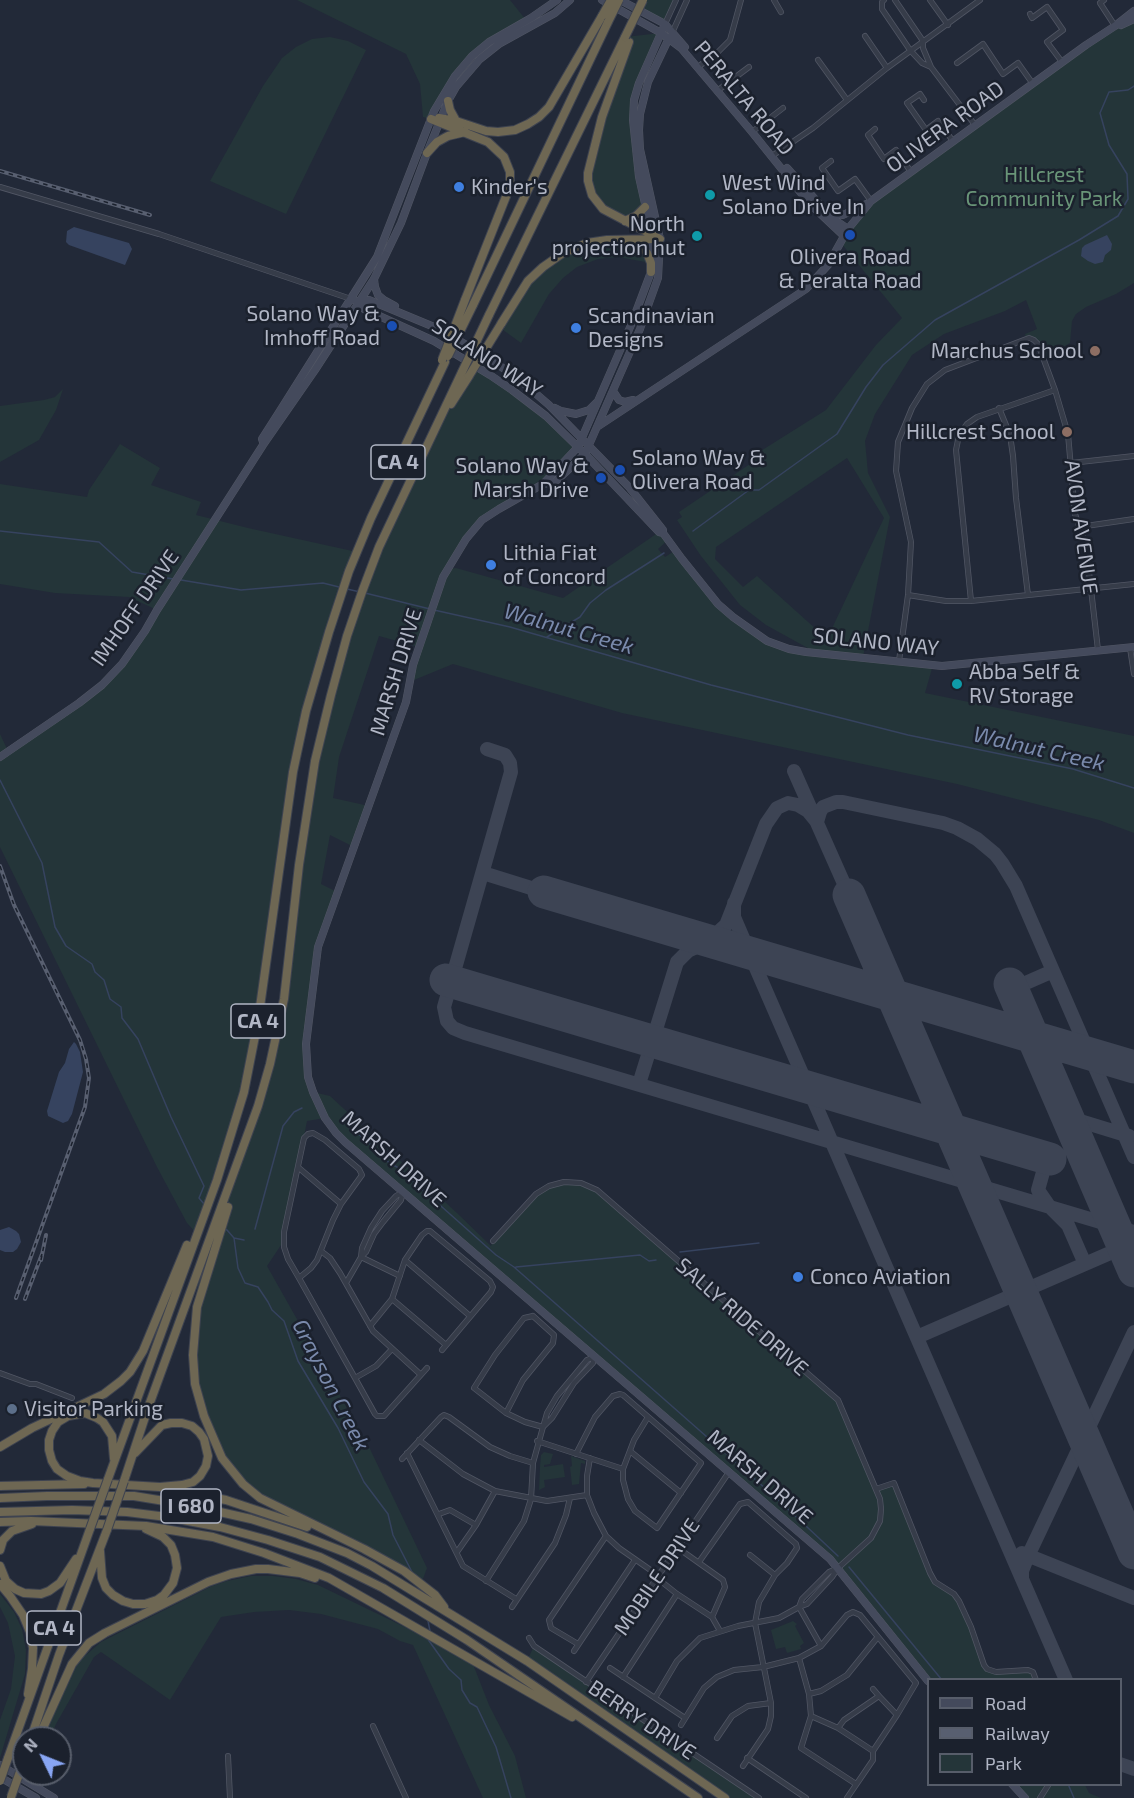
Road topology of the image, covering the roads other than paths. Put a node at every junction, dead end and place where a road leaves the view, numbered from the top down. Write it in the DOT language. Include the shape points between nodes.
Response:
graph roads {
  1 [pos="557,0"];
  2 [pos="570,0"];
  3 [pos="602,0"];
  4 [pos="612,0"];
  5 [pos="620,0"];
  6 [pos="676,0"];
  7 [pos="687,0"];
  8 [pos="741,0"];
  9 [pos="774,0"];
  10 [pos="884,0"];
  11 [pos="895,0"];
  12 [pos="930,0"];
  13 [pos="980,0"];
  14 [pos="1104,0"];
  15 [pos="642,1"];
  16 [pos="1134,11"];
  17 [pos="781,12"];
  18 [pos="1030,14"];
  19 [pos="605,19"];
  20 [pos="1134,19"];
  21 [pos="665,24"];
  22 [pos="948,25"];
  23 [pos="1115,26"];
  24 [pos="661,33"];
  25 [pos="671,35"];
  26 [pos="865,36"];
  27 [pos="627,39"];
  28 [pos="923,41"];
  29 [pos="910,50"];
  30 [pos="818,60"];
  31 [pos="1062,62"];
  32 [pos="957,63"];
  33 [pos="699,66"];
  34 [pos="749,67"];
  35 [pos="931,67"];
  36 [pos="887,68"];
  37 [pos="1033,84"];
  38 [pos="719,90"];
  39 [pos="847,100"];
  40 [pos="924,100"];
  41 [pos="448,101"];
  42 [pos="783,108"];
  43 [pos="437,120"];
  44 [pos="456,121"];
  45 [pos="975,125"];
  46 [pos="875,129"];
  47 [pos="753,130"];
  48 [pos="466,132"];
  49 [pos="952,141"];
  50 [pos="427,153"];
  51 [pos="773,155"];
  52 [pos="831,161"];
  53 [pos="911,172"];
  54 [pos="0,187"];
  55 [pos="871,201"];
  56 [pos="645,207"];
  57 [pos="826,212"];
  58 [pos="625,220"];
  59 [pos="848,229"];
  60 [pos="844,236"];
  61 [pos="655,238"];
  62 [pos="633,241"];
  63 [pos="651,272"];
  64 [pos="374,279"];
  65 [pos="351,299"];
  66 [pos="360,302"];
  67 [pos="469,303"];
  68 [pos="423,322"];
  69 [pos="466,374"];
  70 [pos="1055,390"];
  71 [pos="613,391"];
  72 [pos="599,399"];
  73 [pos="639,399"];
  74 [pos="549,405"];
  75 [pos="999,408"];
  76 [pos="597,427"];
  77 [pos="582,438"];
  78 [pos="263,445"];
  79 [pos="589,445"];
  80 [pos="578,447"];
  81 [pos="585,454"];
  82 [pos="1134,456"];
  83 [pos="1071,463"];
  84 [pos="543,484"];
  85 [pos="1134,519"];
  86 [pos="1079,527"];
  87 [pos="663,533"];
  88 [pos="1134,584"];
  89 [pos="1091,589"];
  90 [pos="908,596"];
  91 [pos="1028,596"];
  92 [pos="971,601"];
  93 [pos="1132,647"];
  94 [pos="1098,650"];
  95 [pos="898,661"];
  96 [pos="1134,674"];
  97 [pos="0,757"];
  98 [pos="299,1168"];
  99 [pos="403,1192"];
  100 [pos="341,1204"];
  101 [pos="195,1234"];
  102 [pos="493,1241"];
  103 [pos="321,1251"];
  104 [pos="208,1257"];
  105 [pos="361,1257"];
  106 [pos="405,1260"];
  107 [pos="400,1276"];
  108 [pos="299,1278"];
  109 [pos="346,1283"];
  110 [pos="392,1299"];
  111 [pos="470,1316"];
  112 [pos="370,1326"];
  113 [pos="446,1345"];
  114 [pos="392,1349"];
  115 [pos="442,1350"];
  116 [pos="594,1357"];
  117 [pos="427,1368"];
  118 [pos="0,1373"];
  119 [pos="420,1374"];
  120 [pos="355,1378"];
  121 [pos="72,1398"];
  122 [pos="506,1413"];
  123 [pos="648,1417"];
  124 [pos="543,1427"];
  125 [pos="419,1440"];
  126 [pos="537,1441"];
  127 [pos="0,1447"];
  128 [pos="630,1450"];
  129 [pos="407,1453"];
  130 [pos="576,1454"];
  131 [pos="132,1456"];
  132 [pos="590,1458"];
  133 [pos="402,1459"];
  134 [pos="114,1463"];
  135 [pos="532,1463"];
  136 [pos="623,1469"];
  137 [pos="729,1472"];
  138 [pos="93,1483"];
  139 [pos="0,1486"];
  140 [pos="160,1487"];
  141 [pos="876,1489"];
  142 [pos="495,1491"];
  143 [pos="681,1493"];
  144 [pos="587,1495"];
  145 [pos="0,1498"];
  146 [pos="570,1498"];
  147 [pos="531,1499"];
  148 [pos="0,1512"];
  149 [pos="439,1514"];
  150 [pos="0,1522"];
  151 [pos="41,1522"];
  152 [pos="476,1525"];
  153 [pos="131,1526"];
  154 [pos="606,1536"];
  155 [pos="99,1549"];
  156 [pos="364,1549"];
  157 [pos="0,1550"];
  158 [pos="82,1552"];
  159 [pos="457,1552"];
  160 [pos="685,1553"];
  161 [pos="750,1554"];
  162 [pos="634,1560"];
  163 [pos="699,1562"];
  164 [pos="0,1566"];
  165 [pos="838,1568"];
  166 [pos="775,1575"];
  167 [pos="658,1577"];
  168 [pos="486,1581"];
  169 [pos="0,1584"];
  170 [pos="355,1593"];
  171 [pos="676,1594"];
  172 [pos="516,1599"];
  173 [pos="512,1607"];
  174 [pos="799,1608"];
  175 [pos="448,1612"];
  176 [pos="712,1617"];
  177 [pos="755,1623"];
  178 [pos="720,1631"];
  179 [pos="529,1638"];
  180 [pos="877,1638"];
  181 [pos="578,1644"];
  182 [pos="820,1646"];
  183 [pos="574,1651"];
  184 [pos="799,1658"];
  185 [pos="763,1667"];
  186 [pos="610,1668"];
  187 [pos="624,1677"];
  188 [pos="1035,1678"];
  189 [pos="927,1680"];
  190 [pos="586,1682"];
  191 [pos="873,1689"];
  192 [pos="809,1694"];
  193 [pos="879,1696"];
  194 [pos="655,1698"];
  195 [pos="771,1703"];
  196 [pos="27,1705"];
  197 [pos="897,1715"];
  198 [pos="811,1716"];
  199 [pos="685,1718"];
  200 [pos="681,1725"];
  201 [pos="38,1726"];
  202 [pos="43,1726"];
  203 [pos="373,1726"];
  204 [pos="838,1728"];
  205 [pos="605,1735"];
  206 [pos="717,1738"];
  207 [pos="873,1751"];
  208 [pos="228,1756"];
  209 [pos="747,1758"];
  210 [pos="0,1765"];
  211 [pos="743,1766"];
  212 [pos="0,1779"];
  213 [pos="856,1784"];
  214 [pos="1018,1795"];
  215 [pos="36,1798"];
  216 [pos="54,1798"];
  217 [pos="230,1798"];
  218 [pos="406,1798"];
  219 [pos="698,1798"];
  220 [pos="725,1798"];
  221 [pos="759,1798"];
  222 [pos="806,1798"];
  223 [pos="847,1798"];
  224 [pos="1025,1798"];
  1 -- 43 [label="street" via="472,56 440,99"];
  2 -- 41 [label="street" via="480,59"];
  3 -- 24 [label="street, PERALTA ROAD"];
  4 -- 19 [label="highway, bridge"];
  5 -- 19 [label="highway, CA 4, bridge"];
  5 -- 21 [label="street, PERALTA ROAD"];
  6 -- 21 [label="street"];
  7 -- 25 [label="street"];
  8 -- 33 [label="street" via="730,40"];
  9 -- 17 [label="street"];
  10 -- 29 [label="street" via="882,9"];
  11 -- 28 [label="street"];
  12 -- 22 [label="street"];
  13 -- 22 [label="street"];
  14 -- 23 [label="street" via="1100,3"];
  15 -- 27 [label="highway, bridge"];
  16 -- 23 [label="street, OLIVERA ROAD"];
  18 -- 31 [label="street" via="1032,18 1047,7 1063,30 1047,42"];
  19 -- 44 [label="highway" via="549,107 534,121 498,132"];
  19 -- 67 [label="highway, CA 4"];
  20 -- 23 [label="street, OLIVERA ROAD"];
  21 -- 24 [label="street"];
  21 -- 25 [label="street, PERALTA ROAD"];
  22 -- 28 [label="street"];
  23 -- 31 [label="street, OLIVERA ROAD"];
  24 -- 25 [label="street, PERALTA ROAD"];
  24 -- 56 [label="street" via="634,100 634,141"];
  25 -- 33 [label="street, PERALTA ROAD"];
  25 -- 61 [label="street" via="648,82 640,114 640,149"];
  26 -- 36 [label="street"];
  27 -- 58 [label="highway" via="588,173 597,203"];
  27 -- 69 [label="highway, bridge" via="489,315"];
  28 -- 29 [label="street"];
  28 -- 35 [label="street"];
  29 -- 35 [label="street"];
  29 -- 36 [label="street"];
  30 -- 39 [label="street"];
  31 -- 37 [label="street, OLIVERA ROAD"];
  32 -- 37 [label="street" via="983,44 1003,74 1018,63"];
  33 -- 38 [label="street, PERALTA ROAD"];
  34 -- 38 [label="street"];
  35 -- 45 [label="street"];
  36 -- 39 [label="street"];
  37 -- 45 [label="street, OLIVERA ROAD"];
  38 -- 47 [label="street, PERALTA ROAD"];
  39 -- 51 [label="street"];
  40 -- 49 [label="street" via="920,94 907,103 926,130 938,122"];
  41 -- 43 [label="street"];
  41 -- 44 [label="highway"];
  42 -- 47 [label="street"];
  43 -- 44 [label="highway"];
  43 -- 48 [label="highway"];
  43 -- 50 [label="street, IMHOFF DRIVE"];
  43 -- 65 [label="street, IMHOFF DRIVE" via="377,257"];
  45 -- 49 [label="street, OLIVERA ROAD"];
  46 -- 53 [label="street" via="868,135 884,159 896,150"];
  47 -- 51 [label="street, PERALTA ROAD"];
  48 -- 50 [label="highway" via="448,136"];
  48 -- 67 [label="highway" via="498,150 510,172 510,183"];
  49 -- 53 [label="street, OLIVERA ROAD"];
  50 -- 64 [label="street, IMHOFF DRIVE" via="401,223"];
  51 -- 57 [label="street, PERALTA ROAD"];
  51 -- 60 [label="street, PERALTA ROAD" via="809,203"];
  52 -- 55 [label="street" via="822,168 838,191 855,179"];
  53 -- 55 [label="street, OLIVERA ROAD"];
  54 -- 65 [label="street, SOLANO WAY" via="159,234"];
  55 -- 57 [label="street" via="843,215"];
  55 -- 59 [label="street, OLIVERA ROAD"];
  56 -- 58 [label="highway"];
  56 -- 61 [label="street"];
  57 -- 59 [label="street, PERALTA ROAD"];
  58 -- 61 [label="highway"];
  59 -- 60 [label="street, OLIVERA ROAD"];
  60 -- 73 [label="street, OLIVERA ROAD" via="828,265 806,289"];
  61 -- 62 [label="highway"];
  61 -- 63 [label="street, MARSH DRIVE"];
  61 -- 71 [label="street" via="658,278"];
  62 -- 63 [label="highway" via="647,253"];
  62 -- 69 [label="highway, bridge" via="586,243 552,260 528,281"];
  63 -- 72 [label="street, MARSH DRIVE"];
  64 -- 66 [label="street, IMHOFF DRIVE"];
  64 -- 68 [label="street" via="378,295 419,316"];
  65 -- 66 [label="street, SOLANO WAY"];
  65 -- 78 [label="street, IMHOFF DRIVE" via="262,440"];
  66 -- 68 [label="street, SOLANO WAY" via="369,300"];
  66 -- 78 [label="street, IMHOFF DRIVE"];
  66 -- 80 [label="street, SOLANO WAY" via="364,309 426,336 490,375 546,416"];
  67 -- 101 [label="highway, CA 4, bridge" via="361,542 329,632 293,772 258,1022 244,1092 217,1180"];
  68 -- 74 [label="street, SOLANO WAY" via="488,357"];
  69 -- 104 [label="highway, CA 4" via="460,391 441,416 379,547 347,636 310,790 279,1029 253,1120 253,1136"];
  70 -- 75 [label="street"];
  70 -- 83 [label="street, AVON AVENUE" via="1068,434"];
  70 -- 90 [label="street, AVON AVENUE" via="1038,344 1032,338 945,370 927,384 898,442 896,471 911,542"];
  71 -- 73 [label="street" via="622,402"];
  71 -- 76 [label="street"];
  72 -- 74 [label="street" via="589,410 576,414"];
  72 -- 77 [label="street, MARSH DRIVE"];
  73 -- 76 [label="street, OLIVERA ROAD"];
  74 -- 77 [label="street, SOLANO WAY"];
  75 -- 91 [label="street" via="1010,435"];
  75 -- 92 [label="street" via="967,423 956,450"];
  76 -- 79 [label="street"];
  77 -- 79 [label="street, SOLANO WAY"];
  77 -- 80 [label="street, MARSH DRIVE"];
  78 -- 97 [label="street, IMHOFF DRIVE" via="122,664 80,704"];
  79 -- 81 [label="street"];
  79 -- 87 [label="street, SOLANO WAY" via="644,505"];
  80 -- 81 [label="street, SOLANO WAY"];
  80 -- 84 [label="street, MARSH DRIVE"];
  81 -- 84 [label="street, MARSH DRIVE" via="555,482"];
  81 -- 87 [label="street, SOLANO WAY"];
  82 -- 83 [label="street"];
  83 -- 86 [label="street, AVON AVENUE"];
  84 -- 99 [label="street, MARSH DRIVE" via="482,520 443,577 413,665 398,727 318,947 306,1044 313,1092 336,1133"];
  85 -- 86 [label="street"];
  86 -- 89 [label="street, AVON AVENUE" via="1086,546"];
  87 -- 95 [label="street, SOLANO WAY" via="718,604 767,641 798,651"];
  88 -- 89 [label="street"];
  89 -- 91 [label="street"];
  89 -- 94 [label="street, AVON AVENUE"];
  90 -- 92 [label="street"];
  90 -- 95 [label="street"];
  91 -- 92 [label="street"];
  93 -- 94 [label="street, SOLANO WAY"];
  93 -- 96 [label="street"];
  94 -- 95 [label="street, SOLANO WAY" via="942,666"];
  98 -- 100 [label="street"];
  98 -- 100 [label="street" via="304,1138 314,1133 362,1172"];
  98 -- 108 [label="street" via="283,1238 285,1253"];
  99 -- 105 [label="street" via="371,1228"];
  99 -- 116 [label="street, MARSH DRIVE"];
  100 -- 103 [label="street"];
  101 -- 127 [label="highway" via="130,1372 104,1394"];
  101 -- 134 [label="highway, CA 4"];
  102 -- 141 [label="street, SALLY RIDE DRIVE" via="536,1194 549,1186 581,1183 597,1190 838,1400"];
  103 -- 108 [label="street"];
  103 -- 109 [label="street"];
  104 -- 131 [label="highway, CA 4"];
  104 -- 156 [label="highway" via="197,1307 195,1384 222,1458 260,1498"];
  105 -- 107 [label="street"];
  105 -- 109 [label="street"];
  106 -- 107 [label="street"];
  106 -- 111 [label="street"];
  106 -- 111 [label="street" via="427,1231 490,1281 493,1290"];
  107 -- 110 [label="street"];
  108 -- 120 [label="street"];
  109 -- 112 [label="street"];
  110 -- 112 [label="street"];
  110 -- 113 [label="street"];
  111 -- 113 [label="street"];
  112 -- 114 [label="street"];
  113 -- 115 [label="street"];
  114 -- 119 [label="street"];
  114 -- 120 [label="street" via="376,1366"];
  116 -- 124 [label="street" via="587,1359 557,1396 546,1413"];
  116 -- 137 [label="street, MARSH DRIVE"];
  117 -- 119 [label="street"];
  118 -- 121 [label="street"];
  119 -- 120 [label="street" via="379,1417"];
  122 -- 122 [label="street" via="474,1388 524,1317 533,1316 554,1335 553,1343 523,1380"];
  122 -- 124 [label="street"];
  123 -- 128 [label="street"];
  123 -- 130 [label="street" via="617,1394 590,1424"];
  123 -- 143 [label="street" via="700,1463"];
  124 -- 126 [label="street"];
  125 -- 129 [label="street"];
  125 -- 135 [label="street" via="441,1417 447,1416 490,1447"];
  125 -- 142 [label="street" via="463,1474"];
  126 -- 130 [label="street"];
  126 -- 135 [label="street"];
  128 -- 136 [label="street"];
  128 -- 143 [label="street"];
  129 -- 133 [label="street"];
  129 -- 149 [label="street"];
  130 -- 132 [label="street"];
  131 -- 140 [label="highway" via="162,1425 182,1423 199,1432 208,1456 200,1476 193,1482"];
  131 -- 155 [label="highway, CA 4, bridge"];
  132 -- 136 [label="street"];
  132 -- 144 [label="street"];
  134 -- 138 [label="highway" via="112,1436 104,1422 85,1413 58,1422 49,1440 52,1461 67,1476"];
  134 -- 158 [label="highway, CA 4, bridge"];
  135 -- 147 [label="street"];
  136 -- 143 [label="street" via="624,1489 635,1510 657,1528"];
  137 -- 165 [label="street, MARSH DRIVE"];
  137 -- 167 [label="street, MOBILE DRIVE"];
  138 -- 139 [label="highway"];
  138 -- 140 [label="highway"];
  140 -- 156 [label="highway" via="226,1500"];
  141 -- 165 [label="street, SALLY RIDE DRIVE" via="881,1509 876,1532"];
  141 -- 188 [label="street" via="894,1483 930,1573 939,1586 954,1593 959,1601 987,1669 1028,1670"];
  142 -- 147 [label="street"];
  142 -- 152 [label="street"];
  144 -- 146 [label="street"];
  144 -- 154 [label="street"];
  145 -- 175 [label="highway, I 680" via="134,1497 251,1520 347,1553"];
  146 -- 147 [label="street"];
  146 -- 172 [label="street" via="555,1544"];
  147 -- 168 [label="street" via="524,1521"];
  148 -- 205 [label="highway, I 680" via="83,1510 167,1516 220,1527 320,1557 383,1588 467,1640"];
  149 -- 152 [label="street" via="450,1509"];
  149 -- 159 [label="street"];
  150 -- 151 [label="highway"];
  151 -- 153 [label="highway"];
  151 -- 157 [label="highway" via="12,1531"];
  152 -- 159 [label="street"];
  153 -- 155 [label="highway" via="156,1533 171,1545 177,1568 164,1595 145,1604 123,1601 113,1595 102,1578"];
  153 -- 170 [label="highway" via="213,1537 293,1563"];
  154 -- 162 [label="street"];
  154 -- 181 [label="street" via="549,1620 551,1628"];
  155 -- 201 [label="highway, CA 4"];
  156 -- 175 [label="highway" via="422,1584"];
  158 -- 164 [label="highway" via="60,1583 41,1594 15,1589 6,1581"];
  158 -- 196 [label="highway, CA 4"];
  159 -- 168 [label="street" via="463,1566"];
  160 -- 163 [label="street"];
  161 -- 166 [label="street"];
  162 -- 167 [label="street"];
  162 -- 181 [label="street"];
  163 -- 166 [label="street" via="740,1504 748,1502 796,1544 787,1563"];
  163 -- 176 [label="street" via="723,1580 725,1587"];
  165 -- 174 [label="street, SALLY RIDE DRIVE" via="802,1599"];
  165 -- 189 [label="street, MARSH DRIVE"];
  166 -- 177 [label="street" via="759,1602"];
  167 -- 171 [label="street"];
  167 -- 190 [label="street, MOBILE DRIVE"];
  168 -- 172 [label="street"];
  169 -- 196 [label="highway" via="23,1615 30,1632 33,1648"];
  170 -- 202 [label="highway" via="283,1570 256,1569 219,1577 89,1643 72,1664"];
  170 -- 205 [label="highway"];
  171 -- 176 [label="street"];
  171 -- 187 [label="street"];
  172 -- 173 [label="street"];
  174 -- 177 [label="street" via="779,1618"];
  174 -- 182 [label="street"];
  175 -- 220 [label="highway, I 680" via="527,1661"];
  176 -- 178 [label="street"];
  177 -- 178 [label="street"];
  177 -- 185 [label="street"];
  178 -- 194 [label="street" via="700,1638 677,1661"];
  179 -- 190 [label="street, BERRY DRIVE" via="534,1646"];
  180 -- 182 [label="street" via="860,1615 853,1612"];
  180 -- 192 [label="street" via="846,1674 821,1691"];
  180 -- 197 [label="street" via="916,1683"];
  181 -- 183 [label="street"];
  182 -- 184 [label="street"];
  184 -- 185 [label="street"];
  184 -- 192 [label="street"];
  185 -- 195 [label="street"];
  185 -- 199 [label="street" via="734,1670 717,1677 704,1688"];
  186 -- 187 [label="street"];
  187 -- 194 [label="street"];
  190 -- 221 [label="street, BERRY DRIVE"];
  191 -- 193 [label="street"];
  192 -- 198 [label="street"];
  193 -- 197 [label="street"];
  193 -- 204 [label="street"];
  194 -- 199 [label="street"];
  195 -- 206 [label="street" via="748,1706 732,1716"];
  195 -- 209 [label="street" via="768,1729"];
  196 -- 212 [label="highway, CA 4, bridge"];
  197 -- 207 [label="street"];
  198 -- 204 [label="street"];
  198 -- 213 [label="street" via="801,1748"];
  199 -- 200 [label="street"];
  203 -- 218 [label="street"];
  204 -- 207 [label="street"];
  205 -- 219 [label="highway, I 680"];
  207 -- 213 [label="street" via="873,1760"];
  208 -- 217 [label="street"];
  209 -- 211 [label="street"];
  209 -- 222 [label="street"];
  210 -- 216 [label="street"];
  212 -- 215 [label="street"];
  213 -- 223 [label="street"];
  214 -- 224 [label="street"];
}
